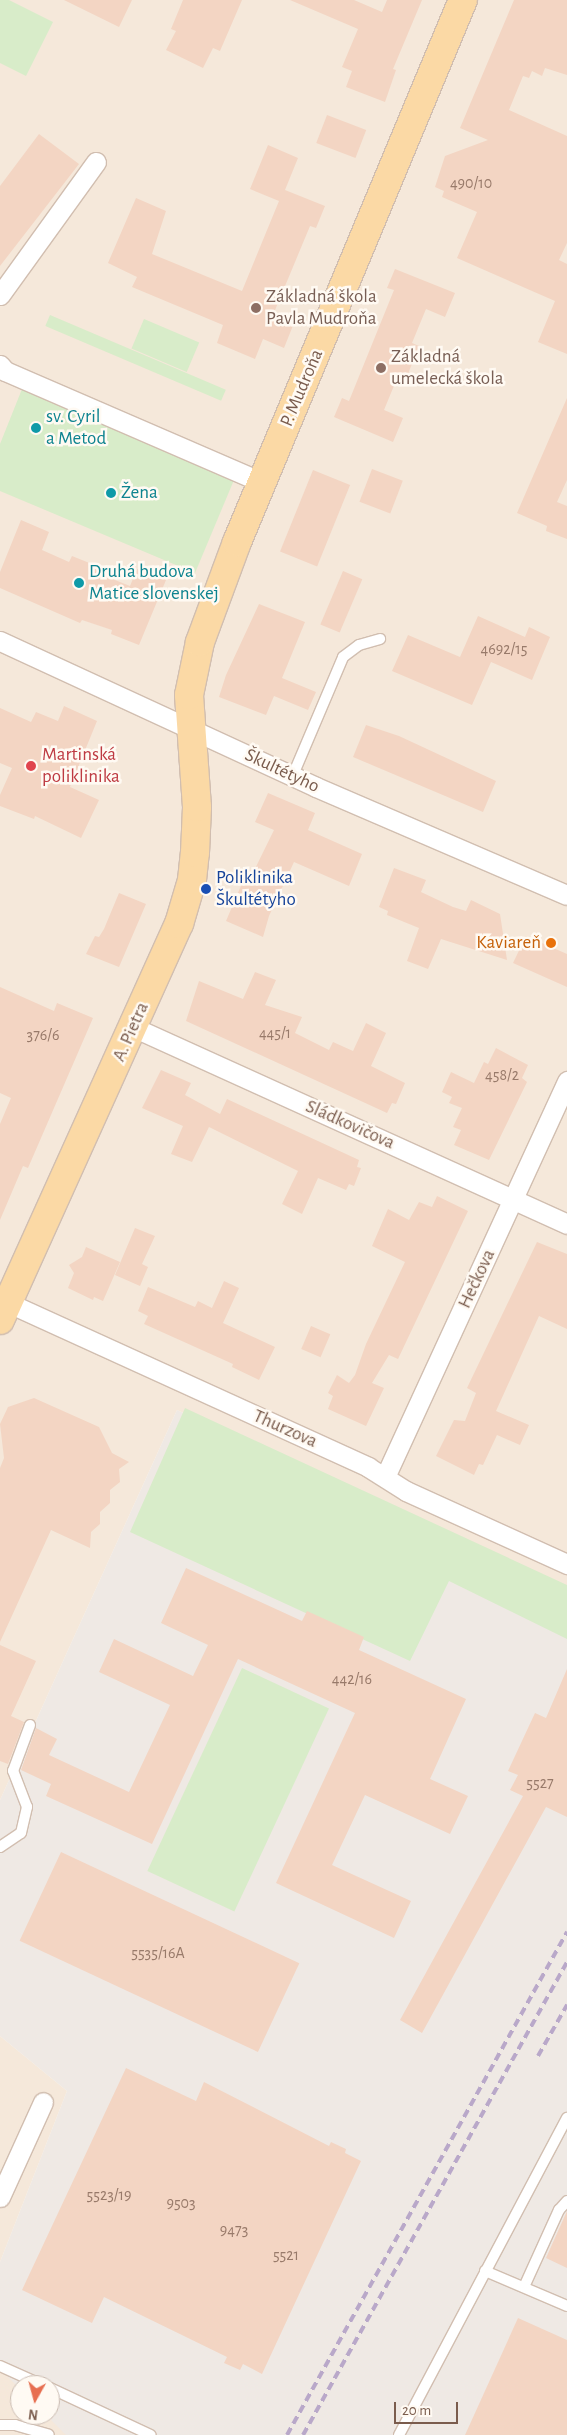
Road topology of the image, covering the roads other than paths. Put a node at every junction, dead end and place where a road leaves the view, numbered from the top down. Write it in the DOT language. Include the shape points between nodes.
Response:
graph roads {
  1 [pos="463,0"];
  2 [pos="96,162"];
  3 [pos="0,295"];
  4 [pos="0,365"];
  5 [pos="262,482"];
  6 [pos="380,639"];
  7 [pos="0,641"];
  8 [pos="190,728"];
  9 [pos="293,775"];
  10 [pos="567,895"];
  11 [pos="133,1028"];
  12 [pos="567,1081"];
  13 [pos="514,1200"];
  14 [pos="567,1224"];
  15 [pos="3,1307"];
  16 [pos="385,1477"];
  17 [pos="567,1564"];
  18 [pos="30,1725"];
  19 [pos="0,1847"];
  20 [pos="43,2102"];
  21 [pos="567,2118"];
  22 [pos="0,2197"];
  23 [pos="567,2201"];
  24 [pos="485,2270"];
  25 [pos="524,2287"];
  26 [pos="567,2306"];
  27 [pos="0,2366"];
  28 [pos="20,2375"];
  29 [pos="60,2393"];
  30 [pos="0,2425"];
  31 [pos="49,2435"];
  32 [pos="151,2435"];
  33 [pos="398,2435"];
  1 -- 5 [label="main road, P. Mudroňa"];
  2 -- 3 [label="street"];
  4 -- 5 [label="street" via="4,371"];
  5 -- 8 [label="main road, P. Mudroňa" via="200,642 189,695"];
  6 -- 9 [label="lane" via="359,645 343,657"];
  7 -- 8 [label="street, Škultétyho"];
  8 -- 9 [label="street, Škultétyho"];
  8 -- 11 [label="main road, A. Pietra" via="197,807 192,880 179,924"];
  9 -- 10 [label="street, Škultétyho"];
  11 -- 13 [label="street, Sládkovičova"];
  11 -- 15 [label="main road, A. Pietra"];
  12 -- 13 [label="street, Hečkova"];
  13 -- 14 [label="street, Sládkovičova"];
  13 -- 16 [label="street, Hečkova"];
  15 -- 16 [label="street, Thurzova"];
  16 -- 17 [label="street, Thurzova" via="406,1491"];
  18 -- 19 [label="lane" via="13,1771 27,1807 21,1833"];
  20 -- 22 [label="street"];
  21 -- 24 [label="lane"];
  23 -- 25 [label="lane" via="559,2210"];
  24 -- 25 [label="lane"];
  24 -- 33 [label="lane"];
  25 -- 26 [label="lane"];
  27 -- 28 [label="lane"];
  29 -- 32 [label="lane"];
  30 -- 31 [label="lane" via="15,2425"];
}
